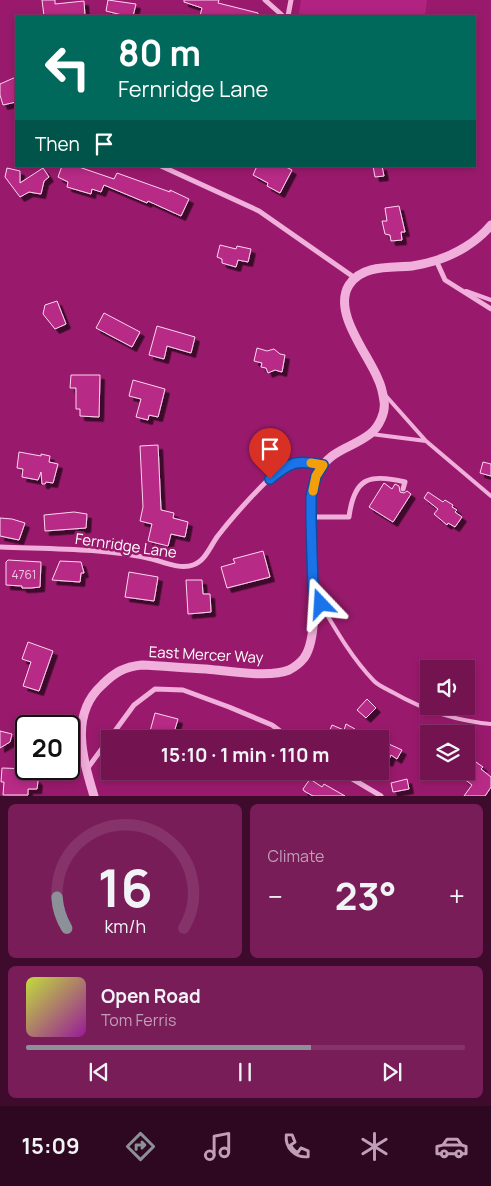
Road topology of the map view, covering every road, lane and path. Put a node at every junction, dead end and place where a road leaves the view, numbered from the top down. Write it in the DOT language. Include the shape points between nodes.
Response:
graph roads {
  1 [pos="264,0"];
  2 [pos="291,0"];
  3 [pos="282,15"];
  4 [pos="288,15"];
  5 [pos="163,167"];
  6 [pos="491,225"];
  7 [pos="436,260"];
  8 [pos="355,278"];
  9 [pos="464,291"];
  10 [pos="491,300"];
  11 [pos="491,309"];
  12 [pos="381,390"];
  13 [pos="370,434"];
  14 [pos="426,441"];
  15 [pos="323,465"];
  16 [pos="403,489"];
  17 [pos="491,496"];
  18 [pos="311,517"];
  19 [pos="0,547"];
  20 [pos="313,590"];
  21 [pos="491,724"];
  22 [pos="116,730"];
  23 [pos="279,730"];
  24 [pos="101,750"];
  25 [pos="87,769"];
  26 [pos="352,780"];
  27 [pos="94,796"];
  28 [pos="381,796"];
  1 -- 3 [label="street"];
  2 -- 4 [label="street"];
  5 -- 8 [label="street" via="259,211"];
  6 -- 7 [label="street" via="476,240"];
  7 -- 8 [label="street" via="412,266 376,268"];
  7 -- 9 [label="street" via="445,280"];
  8 -- 12 [label="street, East Mercer Way" via="345,297 347,318"];
  9 -- 10 [label="lane"];
  9 -- 11 [label="street"];
  12 -- 13 [label="street, East Mercer Way" via="384,402 382,419"];
  12 -- 14 [label="lane"];
  13 -- 14 [label="lane"];
  13 -- 15 [label="street, East Mercer Way" via="333,455"];
  14 -- 17 [label="lane"];
  15 -- 18 [label="street, East Mercer Way" via="316,476 311,497"];
  15 -- 19 [label="street, Fernridge Lane" via="300,462 282,468 258,490 208,553 193,565 114,554"];
  16 -- 18 [label="street" via="406,482 390,478 372,479 363,482 356,491 349,517"];
  18 -- 20 [label="street, East Mercer Way"];
  20 -- 21 [label="lane" via="356,659 376,682 436,713"];
  20 -- 25 [label="street, East Mercer Way" via="309,646 304,657 288,670 248,673 142,665 127,667 112,675 86,705 81,722 82,752"];
  22 -- 23 [label="street" via="134,706 155,689 182,690"];
  24 -- 25 [label="street"];
  25 -- 27 [label="street, East Mercer Way"];
  26 -- 28 [label="street"];
}
